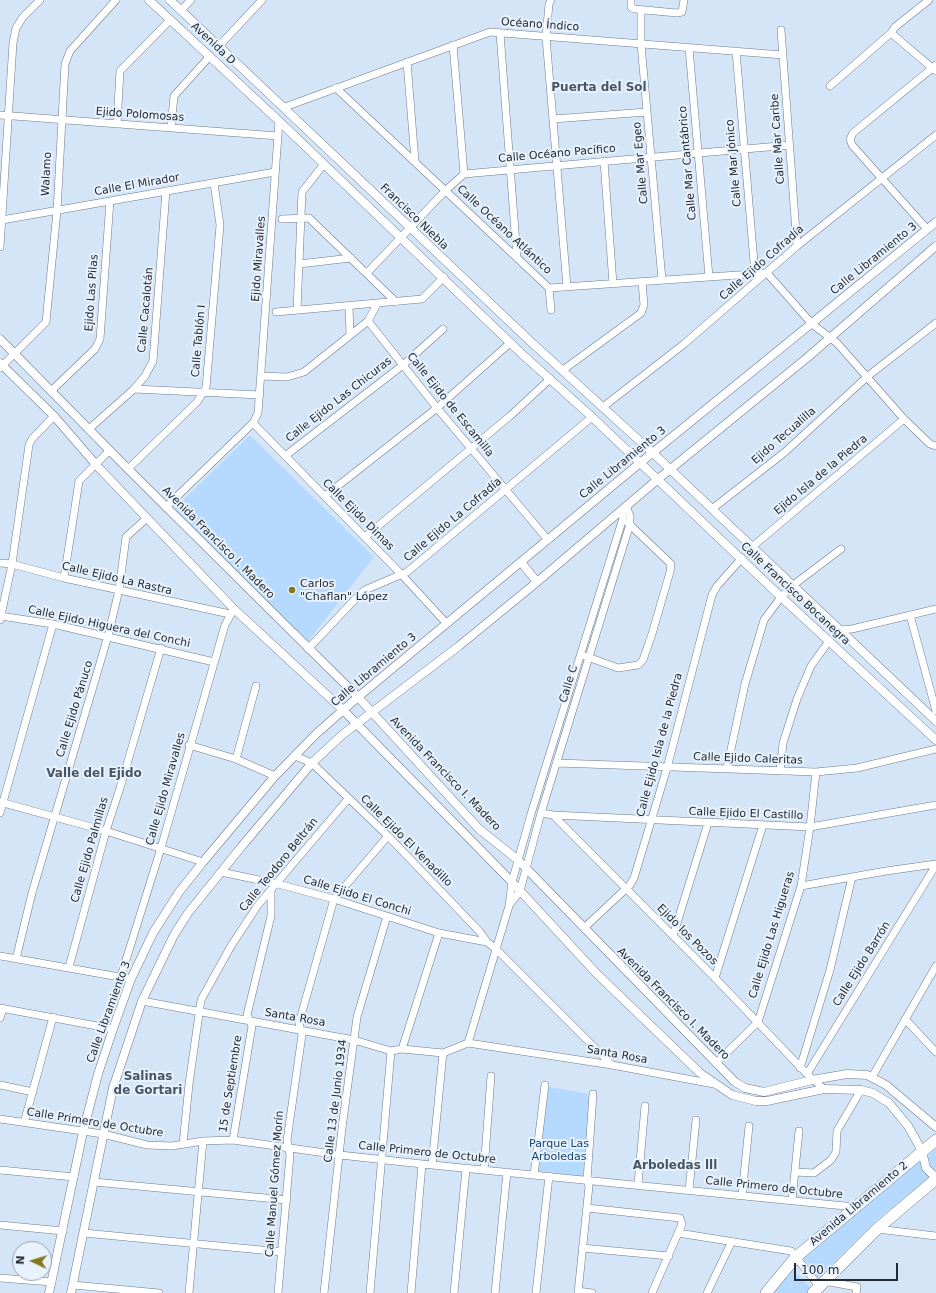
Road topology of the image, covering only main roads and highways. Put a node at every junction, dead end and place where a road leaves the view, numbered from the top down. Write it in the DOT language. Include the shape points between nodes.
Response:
graph roads {
  1 [pos="936,1140"];
  2 [pos="936,1179"];
  3 [pos="818,1287"];
  4 [pos="766,1293"];
  1 -- 4 [label="main road, Avenida Libramiento 2" via="796,1257"];
  2 -- 3 [label="main road, Avenida Libramiento 2" via="877,1229"];
}
